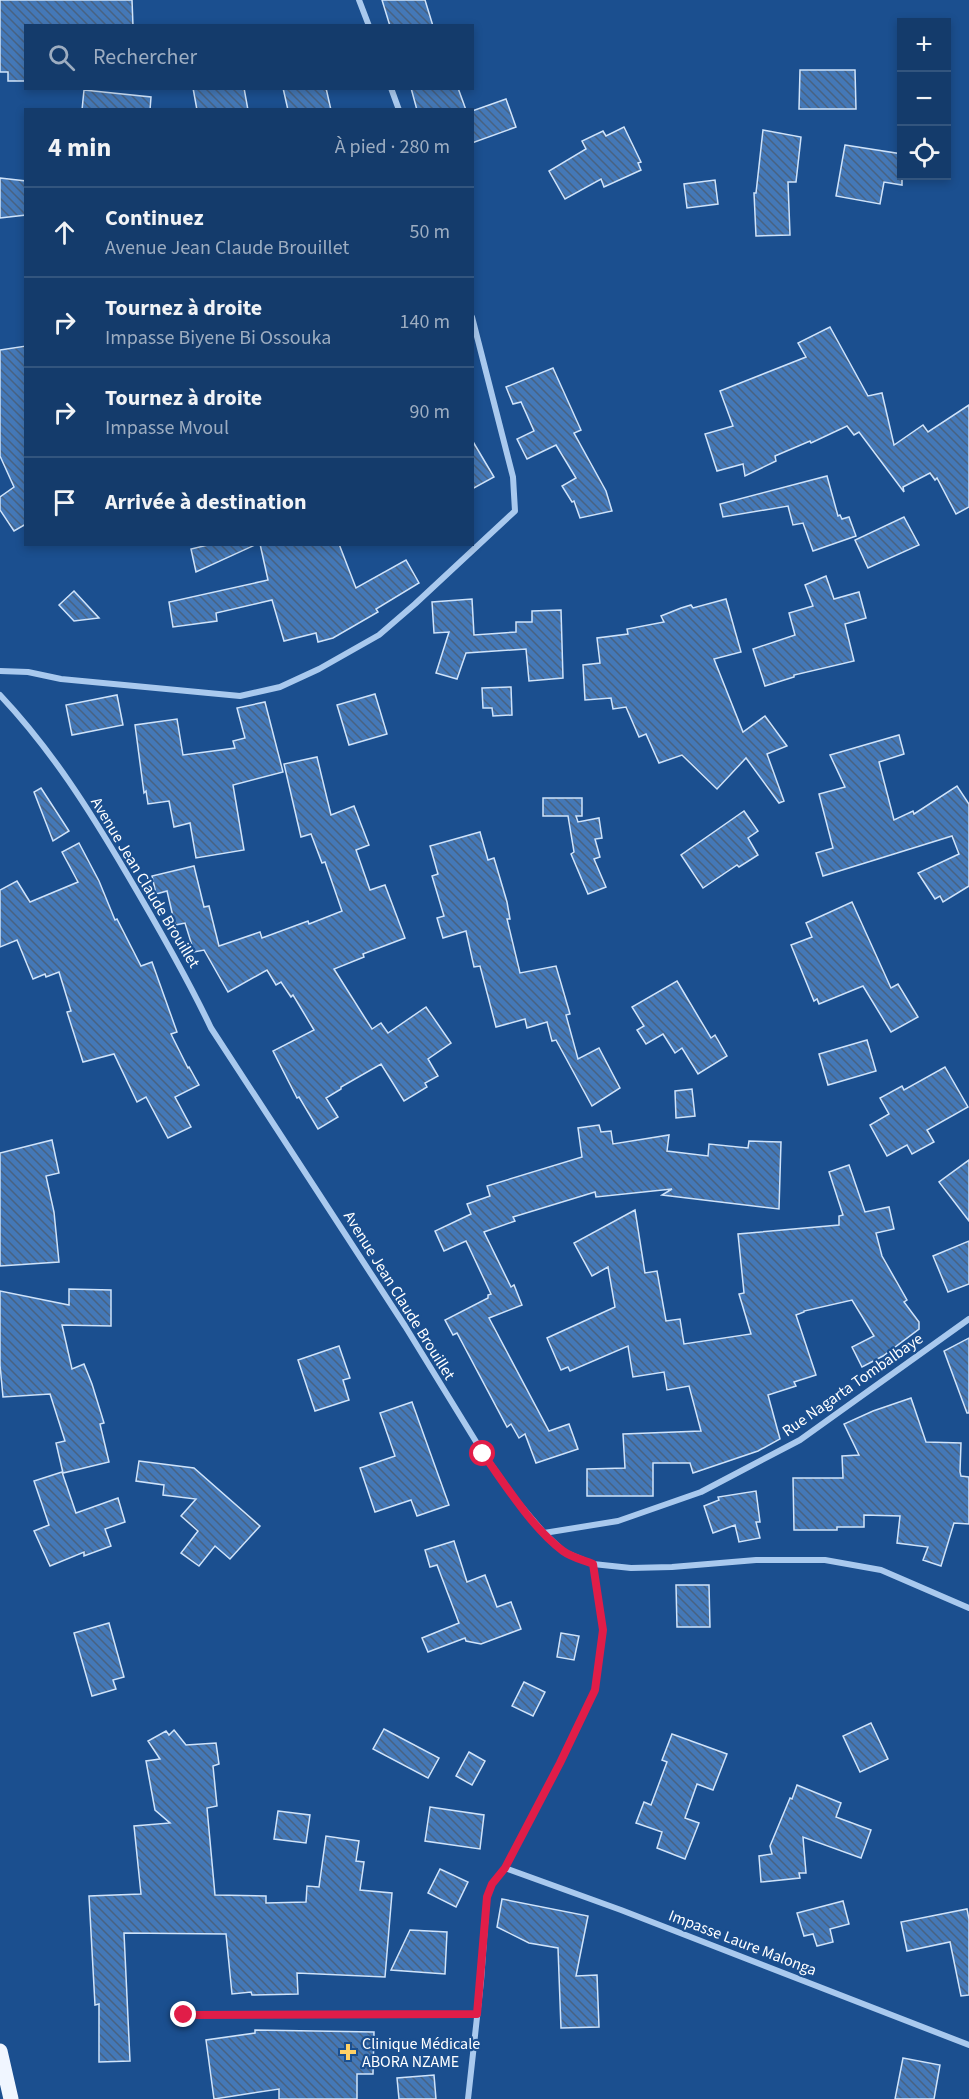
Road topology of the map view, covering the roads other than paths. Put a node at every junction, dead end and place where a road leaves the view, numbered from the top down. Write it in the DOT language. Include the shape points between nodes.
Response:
graph roads {
  1 [pos="359,0"];
  2 [pos="368,24"];
  3 [pos="392,90"];
  4 [pos="398,108"];
  5 [pos="474,325"];
  6 [pos="0,671"];
  7 [pos="0,695"];
  8 [pos="969,1319"];
  9 [pos="544,1533"];
  10 [pos="593,1564"];
  11 [pos="969,1608"];
  12 [pos="505,1868"];
  13 [pos="477,2014"];
  14 [pos="184,2015"];
  15 [pos="969,2045"];
  16 [pos="0,2051"];
  17 [pos="11,2099"];
  18 [pos="468,2099"];
  1 -- 2 [label="street"];
  3 -- 4 [label="street"];
  5 -- 6 [label="street" via="513,477 515,511 379,635 280,687 240,696"];
  7 -- 9 [label="street, Avenue Jean Claude Brouillet" via="27,723 86,806 188,980 211,1028 405,1326 483,1454"];
  8 -- 9 [label="street, Rue Nagarta Tombalbaye" via="800,1440 701,1492 618,1521"];
  9 -- 10 [label="street, Avenue Jean Claude Brouillet" via="564,1552"];
  10 -- 11 [label="street, Avenue Jean Claude Brouillet" via="631,1568 825,1560 881,1570"];
  10 -- 12 [label="street" via="603,1630 595,1690"];
  12 -- 13 [label="street" via="487,1897"];
  12 -- 15 [label="street, Impasse Laure Malonga"];
  13 -- 14 [label="street"];
  13 -- 18 [label="street"];
  16 -- 17 [label="main road"];
}
